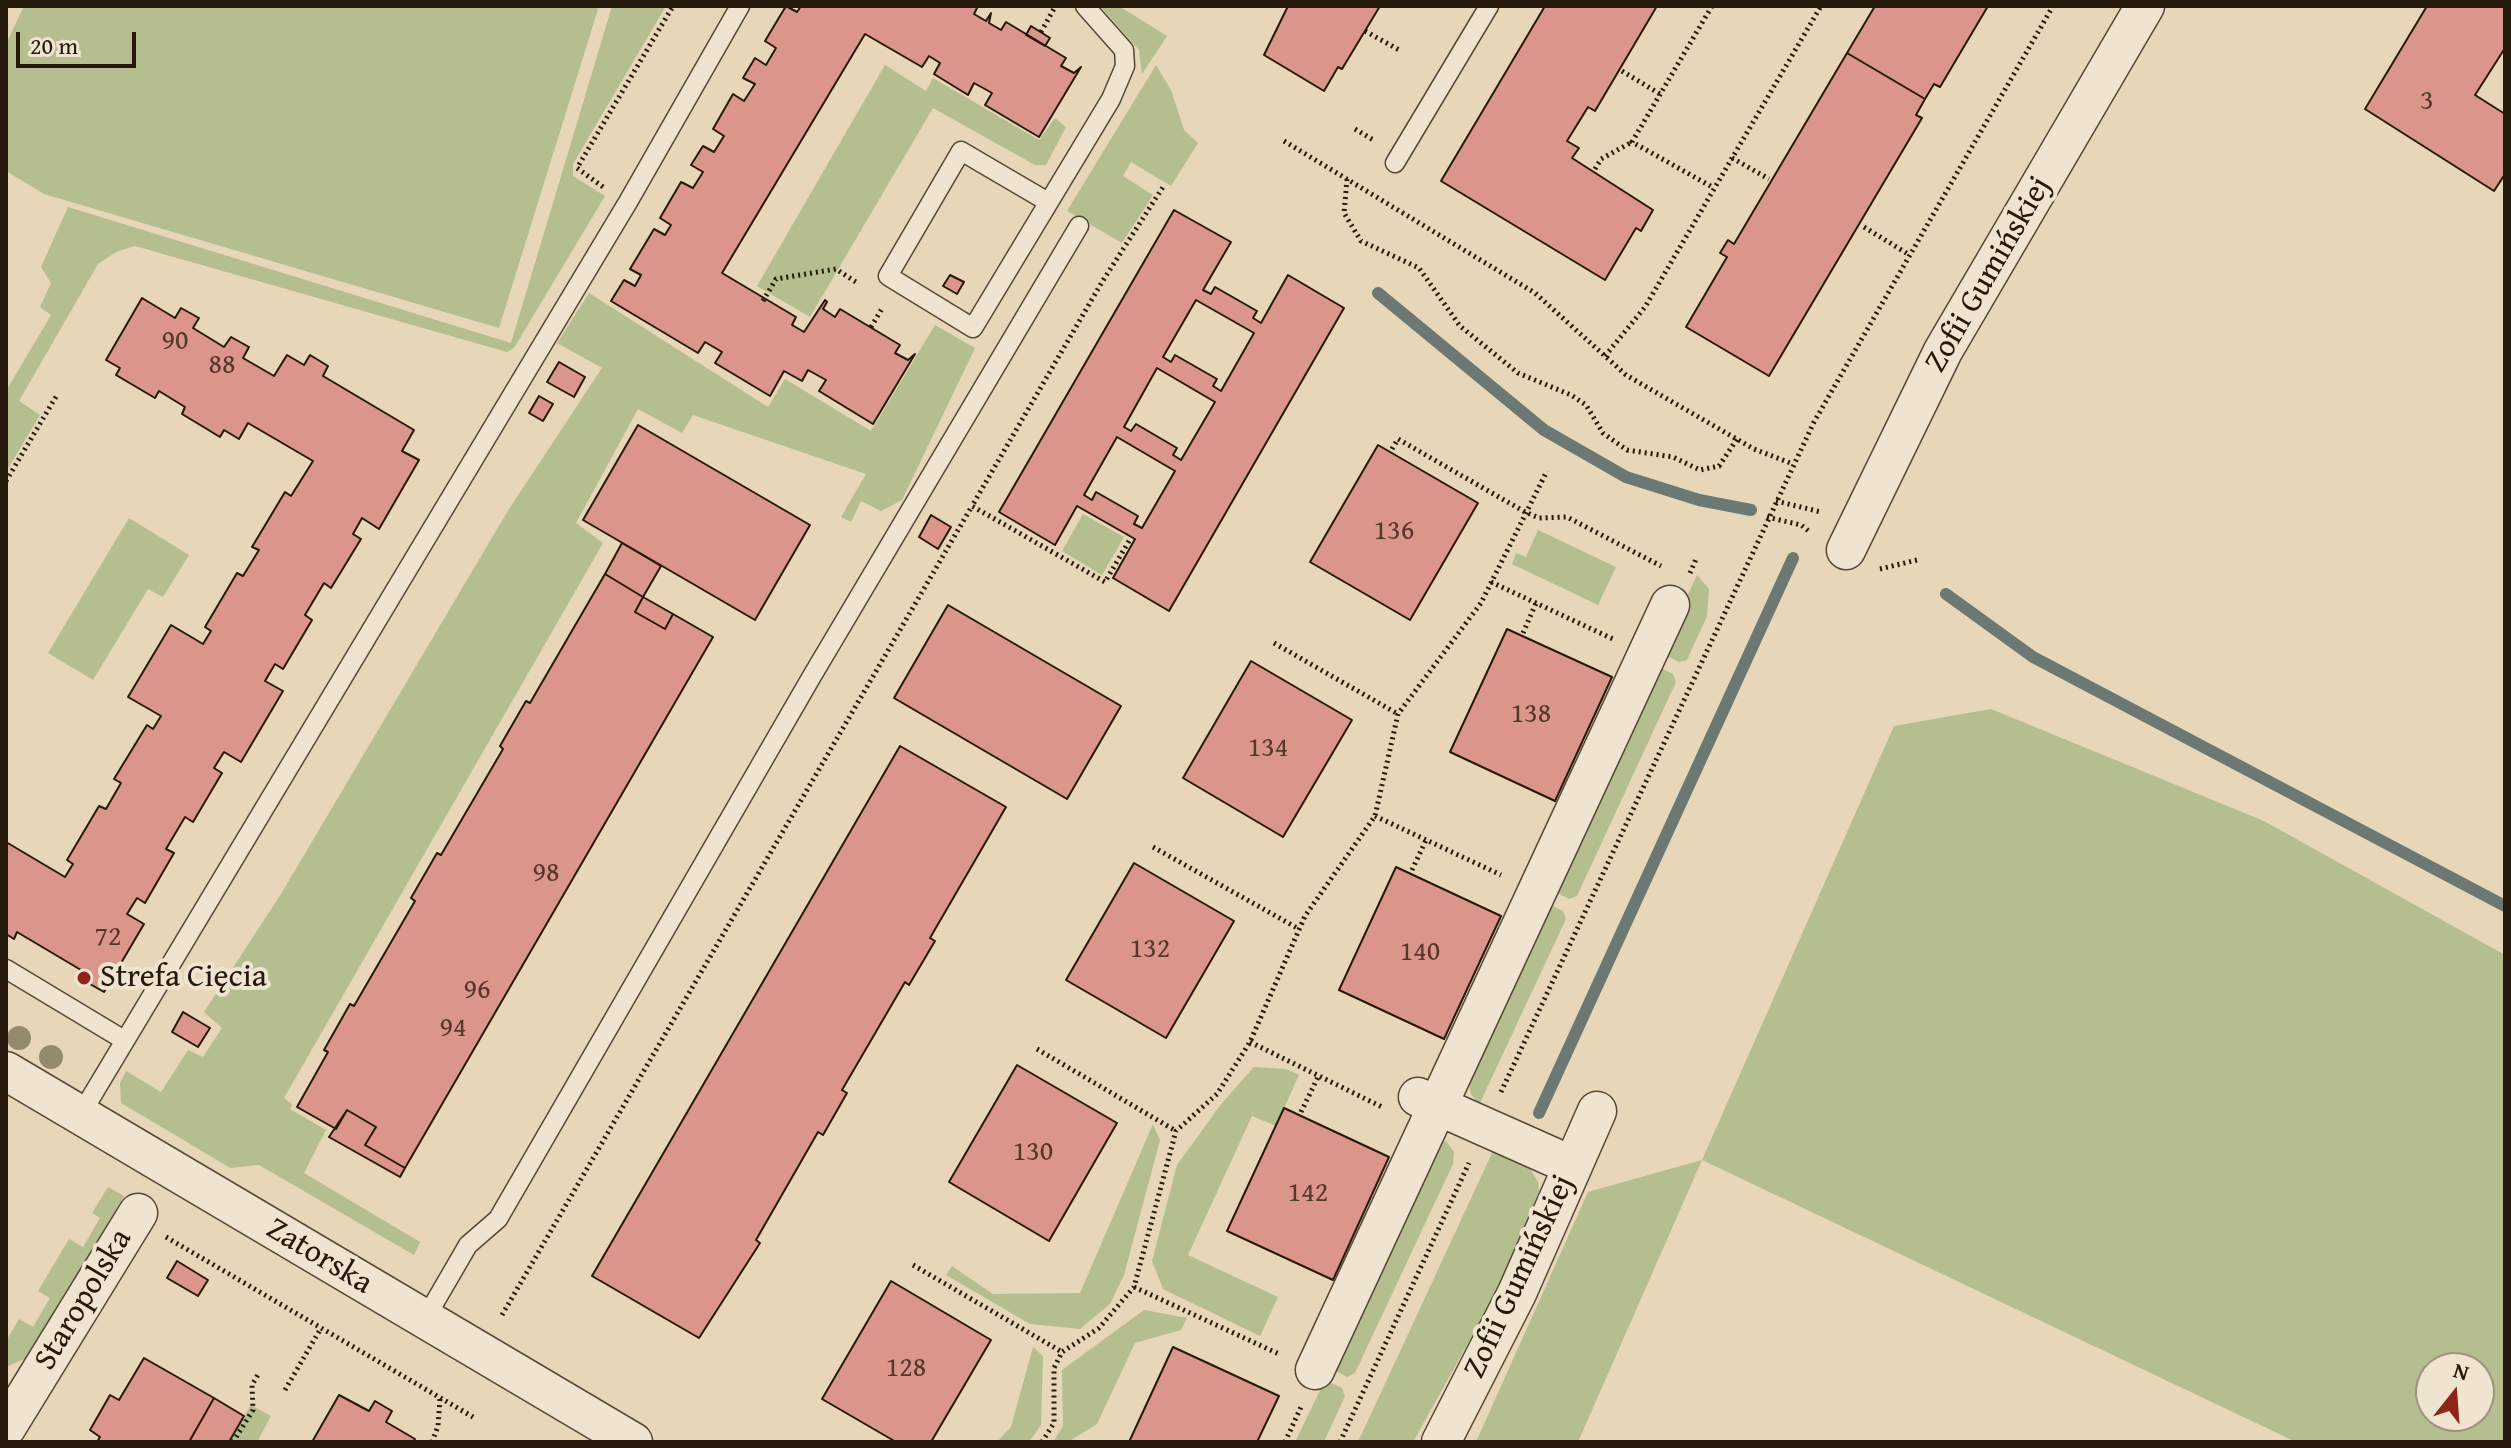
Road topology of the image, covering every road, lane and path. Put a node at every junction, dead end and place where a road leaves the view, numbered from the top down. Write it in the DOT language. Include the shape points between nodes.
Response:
graph roads {
  1 [pos="673,6"];
  2 [pos="740,6"];
  3 [pos="1085,6"];
  4 [pos="1489,6"];
  5 [pos="1712,6"];
  6 [pos="1821,6"];
  7 [pos="2053,6"];
  8 [pos="2145,6"];
  9 [pos="1056,7"];
  10 [pos="1365,31"];
  11 [pos="1041,32"];
  12 [pos="1401,51"];
  13 [pos="1622,71"];
  14 [pos="1660,94"];
  15 [pos="1284,141"];
  16 [pos="1632,142"];
  17 [pos="1732,157"];
  18 [pos="1395,163"];
  19 [pos="1595,169"];
  20 [pos="1347,179"];
  21 [pos="1769,179"];
  22 [pos="1163,187"];
  23 [pos="1714,188"];
  24 [pos="628,202"];
  25 [pos="1048,202"];
  26 [pos="1079,226"];
  27 [pos="1864,227"];
  28 [pos="1908,254"];
  29 [pos="862,285"];
  30 [pos="763,301"];
  31 [pos="1605,356"];
  32 [pos="57,395"];
  33 [pos="1737,439"];
  34 [pos="1392,449"];
  35 [pos="1793,464"];
  36 [pos="1547,471"];
  37 [pos="6,481"];
  38 [pos="972,506"];
  39 [pos="1525,512"];
  40 [pos="1129,541"];
  41 [pos="1846,550"];
  42 [pos="1491,582"];
  43 [pos="1672,589"];
  44 [pos="1536,603"];
  45 [pos="1598,632"];
  46 [pos="1523,633"];
  47 [pos="1274,643"];
  48 [pos="1398,714"];
  49 [pos="1375,816"];
  50 [pos="1426,840"];
  51 [pos="1153,847"];
  52 [pos="1412,870"];
  53 [pos="1507,878"];
  54 [pos="1299,929"];
  55 [pos="6,969"];
  56 [pos="124,1040"];
  57 [pos="1250,1042"];
  58 [pos="1037,1049"];
  59 [pos="6,1071"];
  60 [pos="1319,1075"];
  61 [pos="1368,1100"];
  62 [pos="1428,1101"];
  63 [pos="1597,1111"];
  64 [pos="1301,1112"];
  65 [pos="81,1114"];
  66 [pos="1485,1127"];
  67 [pos="1176,1131"];
  68 [pos="1573,1166"];
  69 [pos="149,1223"];
  70 [pos="913,1265"];
  71 [pos="1134,1287"];
  72 [pos="502,1315"];
  73 [pos="425,1319"];
  74 [pos="321,1328"];
  75 [pos="1266,1348"];
  76 [pos="1062,1352"];
  77 [pos="1315,1370"];
  78 [pos="259,1373"];
  79 [pos="285,1390"];
  80 [pos="440,1399"];
  81 [pos="11,1408"];
  82 [pos="473,1417"];
  83 [pos="233,1442"];
  84 [pos="432,1442"];
  85 [pos="633,1442"];
  86 [pos="1042,1442"];
  87 [pos="1340,1442"];
  88 [pos="1441,1442"];
  1 -- 24 [label="path" via="577,168"];
  2 -- 24 [label="lane"];
  3 -- 25 [label="lane" via="1118,41 1125,66 1111,99"];
  4 -- 18 [label="lane"];
  5 -- 14 [label="path"];
  6 -- 17 [label="path"];
  7 -- 28 [label="path"];
  8 -- 41 [label="street, Zofii Gumińskiej" via="1943,351"];
  9 -- 11 [label="path"];
  10 -- 12 [label="path"];
  13 -- 14 [label="path"];
  14 -- 16 [label="path"];
  15 -- 20 [label="path"];
  16 -- 19 [label="path" via="1601,159"];
  16 -- 23 [label="path"];
  17 -- 21 [label="path"];
  17 -- 23 [label="path"];
  20 -- 31 [label="path" via="1535,293"];
  20 -- 33 [label="path" via="1344,213 1361,241 1419,268 1460,326 1478,342 1518,373 1586,405 1614,441 1639,453 1711,470"];
  22 -- 38 [label="path"];
  23 -- 31 [label="path" via="1645,307"];
  24 -- 56 [label="lane"];
  25 -- 25 [label="lane" via="973,328 888,276 961,151"];
  26 -- 73 [label="lane" via="498,1219 468,1245"];
  27 -- 28 [label="path"];
  28 -- 35 [label="path"];
  29 -- 30 [label="path" via="836,269 776,279"];
  31 -- 33 [label="path" via="1626,375"];
  32 -- 37 [label="path"];
  33 -- 35 [label="path"];
  34 -- 39 [label="path" via="1398,439"];
  35 -- 66 [label="path"];
  36 -- 39 [label="path"];
  38 -- 40 [label="path" via="1105,582"];
  38 -- 72 [label="path"];
  39 -- 42 [label="path"];
  39 -- 43 [label="path" via="1539,518 1567,517"];
  42 -- 44 [label="path"];
  42 -- 48 [label="path"];
  43 -- 62 [label="street"];
  44 -- 45 [label="path"];
  44 -- 46 [label="path"];
  47 -- 48 [label="path"];
  48 -- 49 [label="path"];
  49 -- 50 [label="path"];
  49 -- 54 [label="path"];
  50 -- 52 [label="path"];
  50 -- 53 [label="path"];
  51 -- 54 [label="path"];
  54 -- 57 [label="path"];
  55 -- 56 [label="lane"];
  56 -- 65 [label="lane"];
  57 -- 60 [label="path"];
  57 -- 67 [label="path" via="1217,1094"];
  58 -- 67 [label="path"];
  59 -- 65 [label="street, Zatorska"];
  60 -- 61 [label="path"];
  60 -- 64 [label="path"];
  62 -- 66 [label="street"];
  62 -- 77 [label="street"];
  63 -- 68 [label="street, Zofii Gumińskiej"];
  65 -- 73 [label="street, Zatorska"];
  66 -- 68 [label="street"];
  66 -- 87 [label="path"];
  67 -- 71 [label="path"];
  68 -- 88 [label="street, Zofii Gumińskiej" via="1517,1293"];
  69 -- 74 [label="path"];
  69 -- 81 [label="street, Staropolska"];
  70 -- 76 [label="path"];
  71 -- 75 [label="path"];
  71 -- 76 [label="path" via="1099,1328"];
  73 -- 85 [label="street, Zatorska"];
  74 -- 79 [label="path"];
  74 -- 80 [label="path"];
  76 -- 86 [label="path" via="1054,1368 1054,1423"];
  78 -- 83 [label="path" via="252,1385 253,1410"];
  80 -- 82 [label="path"];
  80 -- 84 [label="path"];
}
